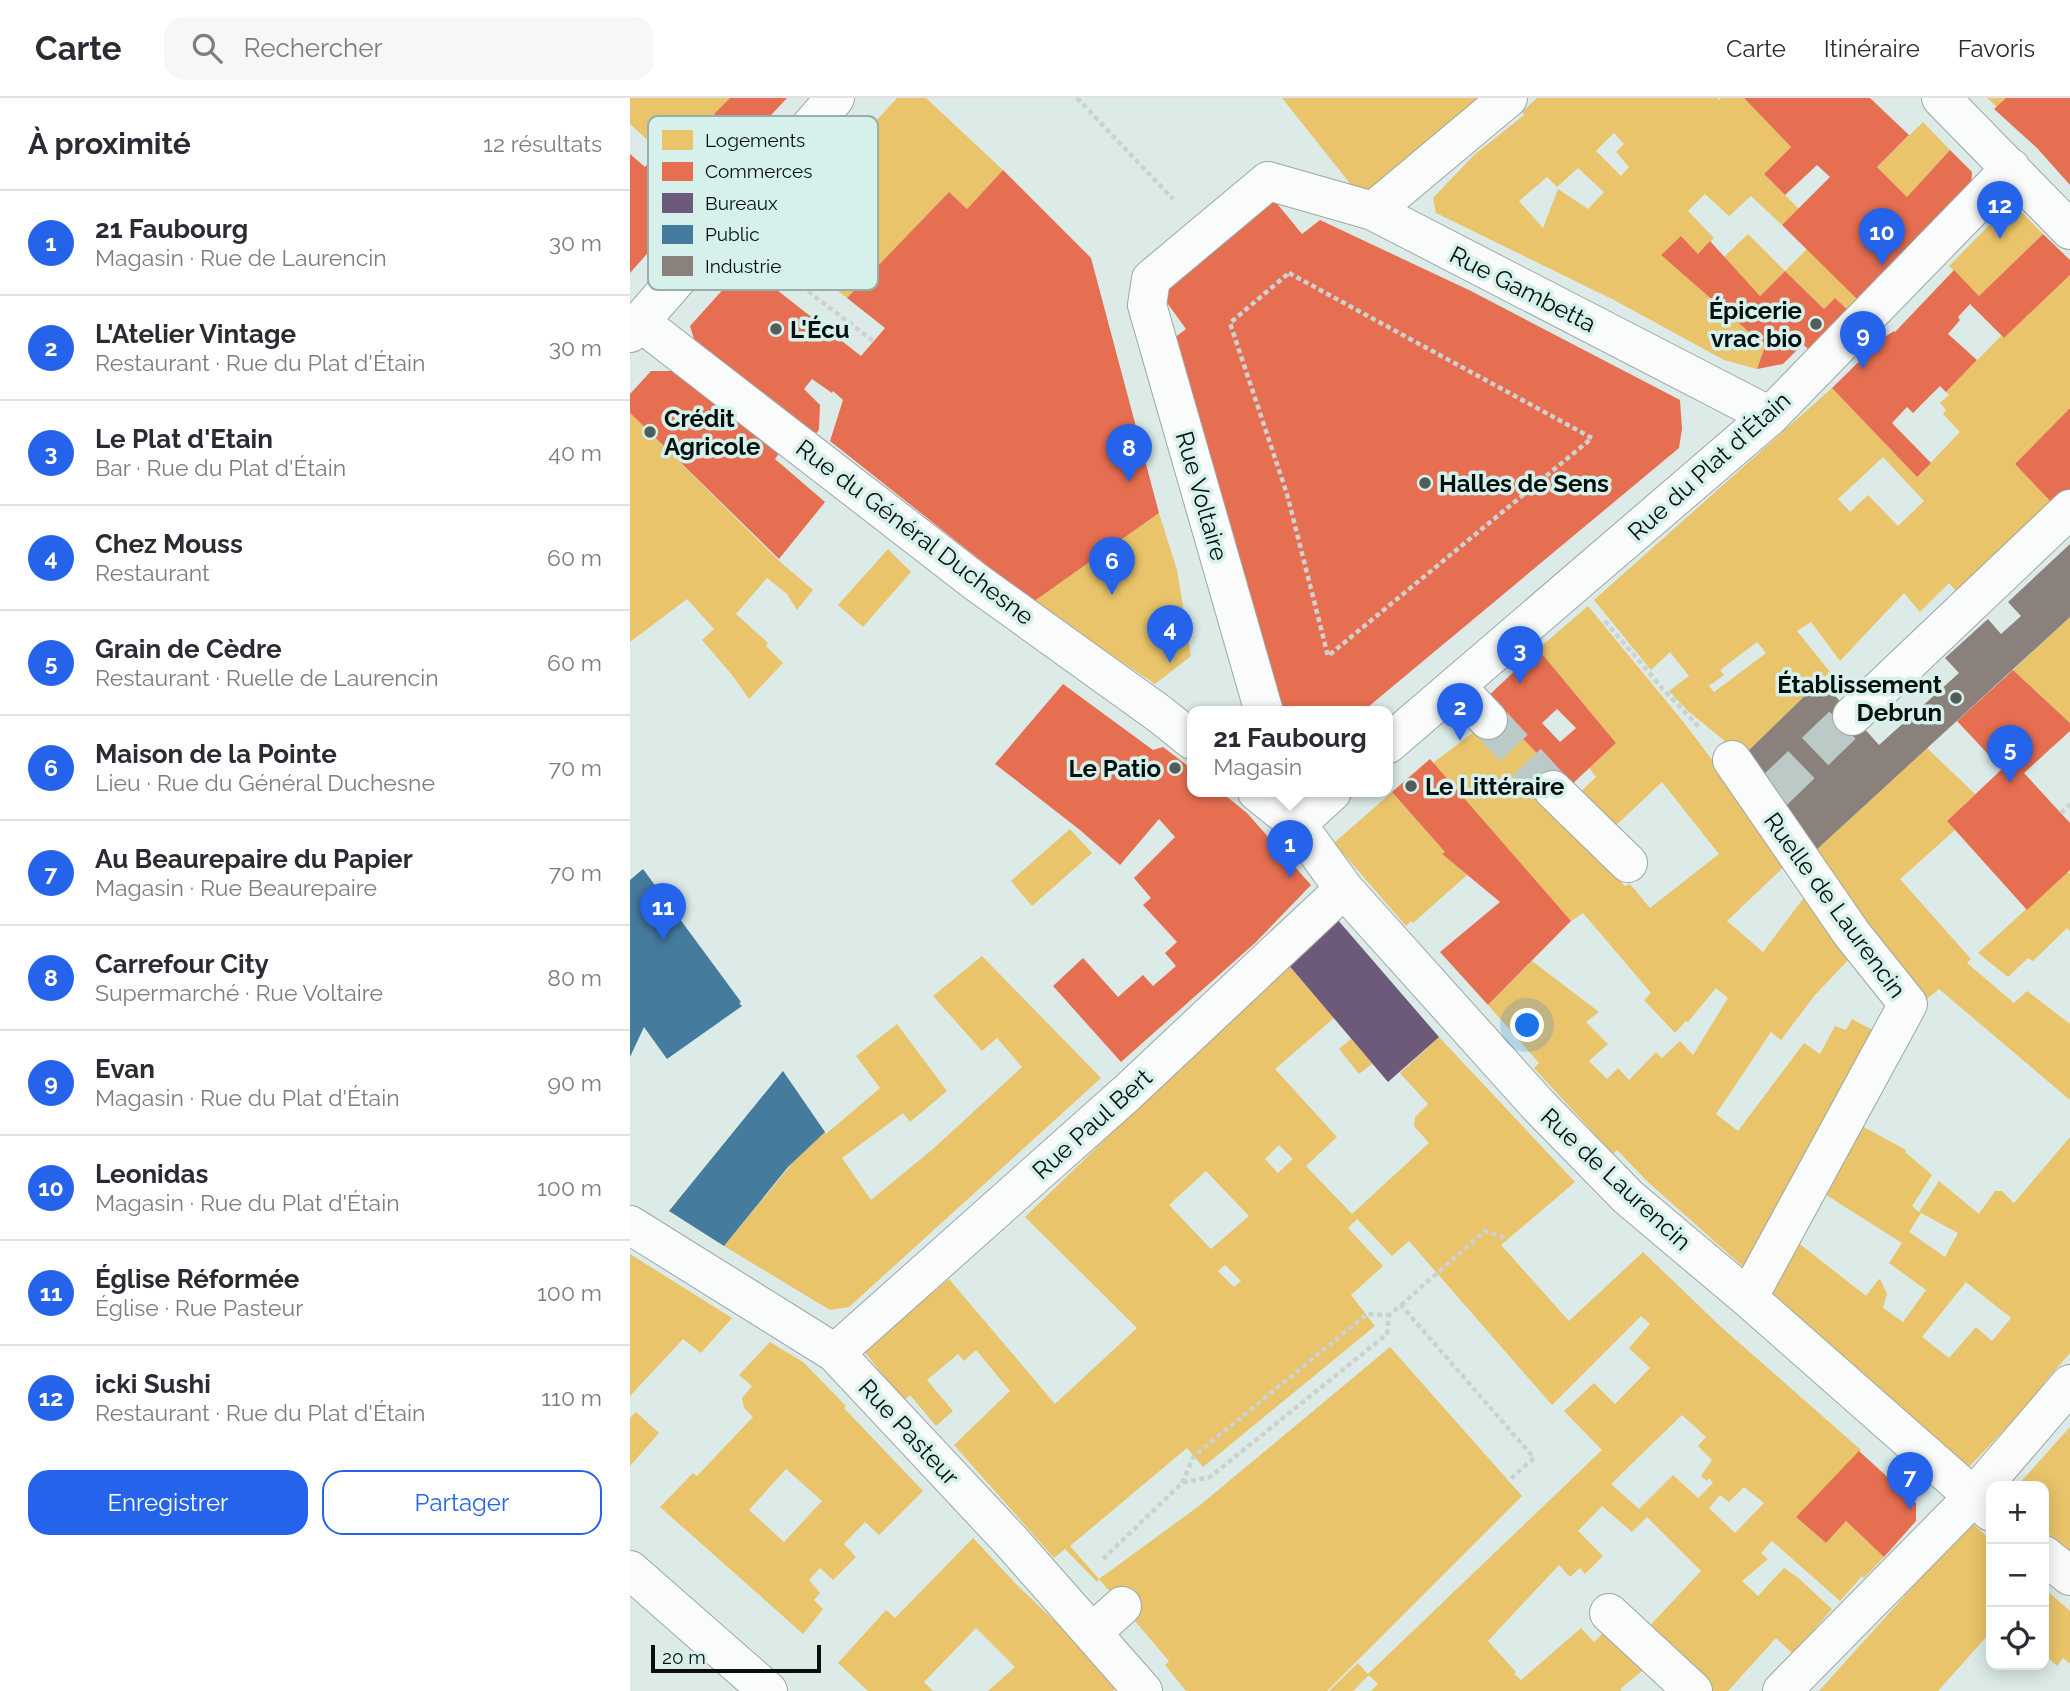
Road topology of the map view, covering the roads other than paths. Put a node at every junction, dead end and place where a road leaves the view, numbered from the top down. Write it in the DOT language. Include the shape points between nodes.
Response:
graph roads {
  1 [pos="835,98"];
  2 [pos="1508,98"];
  3 [pos="1941,98"];
  4 [pos="819,116"];
  5 [pos="2011,168"];
  6 [pos="1373,211"];
  7 [pos="2070,230"];
  8 [pos="1152,279"];
  9 [pos="667,290"];
  10 [pos="635,327"];
  11 [pos="1770,416"];
  12 [pos="2070,509"];
  13 [pos="1456,686"];
  14 [pos="1262,706"];
  15 [pos="1852,716"];
  16 [pos="1488,720"];
  17 [pos="1187,736"];
  18 [pos="1393,740"];
  19 [pos="1732,760"];
  20 [pos="1553,790"];
  21 [pos="1268,797"];
  22 [pos="1320,797"];
  23 [pos="1292,808"];
  24 [pos="1628,863"];
  25 [pos="1344,889"];
  26 [pos="630,1225"];
  27 [pos="1748,1298"];
  28 [pos="835,1353"];
  29 [pos="2070,1384"];
  30 [pos="1982,1504"];
  31 [pos="2049,1559"];
  32 [pos="630,1570"];
  33 [pos="2070,1576"];
  34 [pos="1122,1606"];
  35 [pos="1609,1613"];
  36 [pos="1092,1633"];
  37 [pos="768,1691"];
  38 [pos="1143,1691"];
  39 [pos="1693,1691"];
  40 [pos="1782,1691"];
  1 -- 4 [label="street"];
  2 -- 6 [label="street"];
  3 -- 5 [label="street"];
  5 -- 7 [label="street"];
  5 -- 11 [label="street, Rue du Plat d'Étain"];
  6 -- 8 [label="street, Rue Gambetta" via="1268,181"];
  6 -- 11 [label="street, Rue Gambetta"];
  8 -- 14 [label="street, Rue Voltaire" via="1147,305"];
  9 -- 10 [label="street"];
  10 -- 17 [label="street, Rue du Général Duchesne"];
  11 -- 13 [label="street, Rue du Plat d'Étain"];
  12 -- 15 [label="street"];
  13 -- 16 [label="street"];
  13 -- 18 [label="street, Rue du Plat d'Étain"];
  19 -- 27 [label="street, Ruelle de Laurencin" via="1768,797 1852,934 1908,1004"];
  20 -- 24 [label="street"];
  21 -- 23 [label="street"];
  22 -- 23 [label="street"];
  23 -- 25 [label="street, Rue de Laurencin"];
  25 -- 27 [label="street, Rue de Laurencin" via="1592,1161"];
  25 -- 28 [label="street, Rue Paul Bert" via="1128,1092"];
  26 -- 28 [label="street, Rue Pasteur"];
  27 -- 30 [label="street, Rue de Laurencin"];
  28 -- 36 [label="street, Rue Pasteur"];
  29 -- 30 [label="street"];
  30 -- 40 [label="street"];
  31 -- 33 [label="street"];
  32 -- 37 [label="street"];
  34 -- 36 [label="street"];
  35 -- 39 [label="street"];
  36 -- 38 [label="street, Rue Pasteur"];
}
